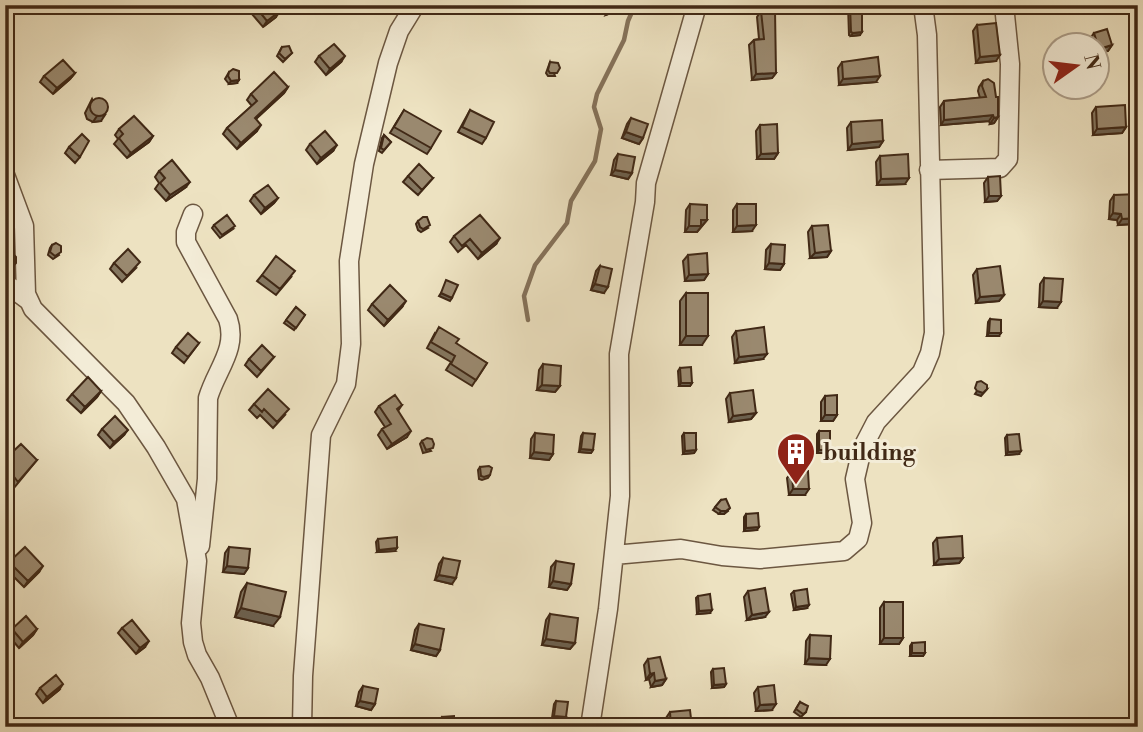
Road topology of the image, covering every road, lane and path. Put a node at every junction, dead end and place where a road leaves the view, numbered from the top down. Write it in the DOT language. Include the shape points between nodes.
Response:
graph roads {
  1 [pos="415,5"];
  2 [pos="698,5"];
  3 [pos="923,5"];
  4 [pos="1004,5"];
  5 [pos="929,170"];
  6 [pos="5,175"];
  7 [pos="193,214"];
  8 [pos="5,283"];
  9 [pos="28,300"];
  10 [pos="614,555"];
  11 [pos="197,561"];
  12 [pos="230,727"];
  13 [pos="302,727"];
  14 [pos="590,727"];
  1 -- 13 [label="street" via="388,62 367,151 349,261 351,344 346,384 321,435"];
  2 -- 10 [label="street" via="646,183 619,354 620,496"];
  3 -- 5 [label="street"];
  4 -- 5 [label="street" via="1010,64 1008,159 1000,168"];
  5 -- 10 [label="street" via="934,332 930,353 922,372 876,422 862,449 855,479 862,523 858,539 844,551 825,555 760,559 681,549"];
  6 -- 9 [label="street" via="24,226"];
  7 -- 11 [label="street" via="186,242 232,331 208,398 207,491"];
  8 -- 9 [label="street"];
  9 -- 11 [label="street" via="139,420 186,499"];
  10 -- 14 [label="street"];
  11 -- 12 [label="street" via="193,642"];
}
